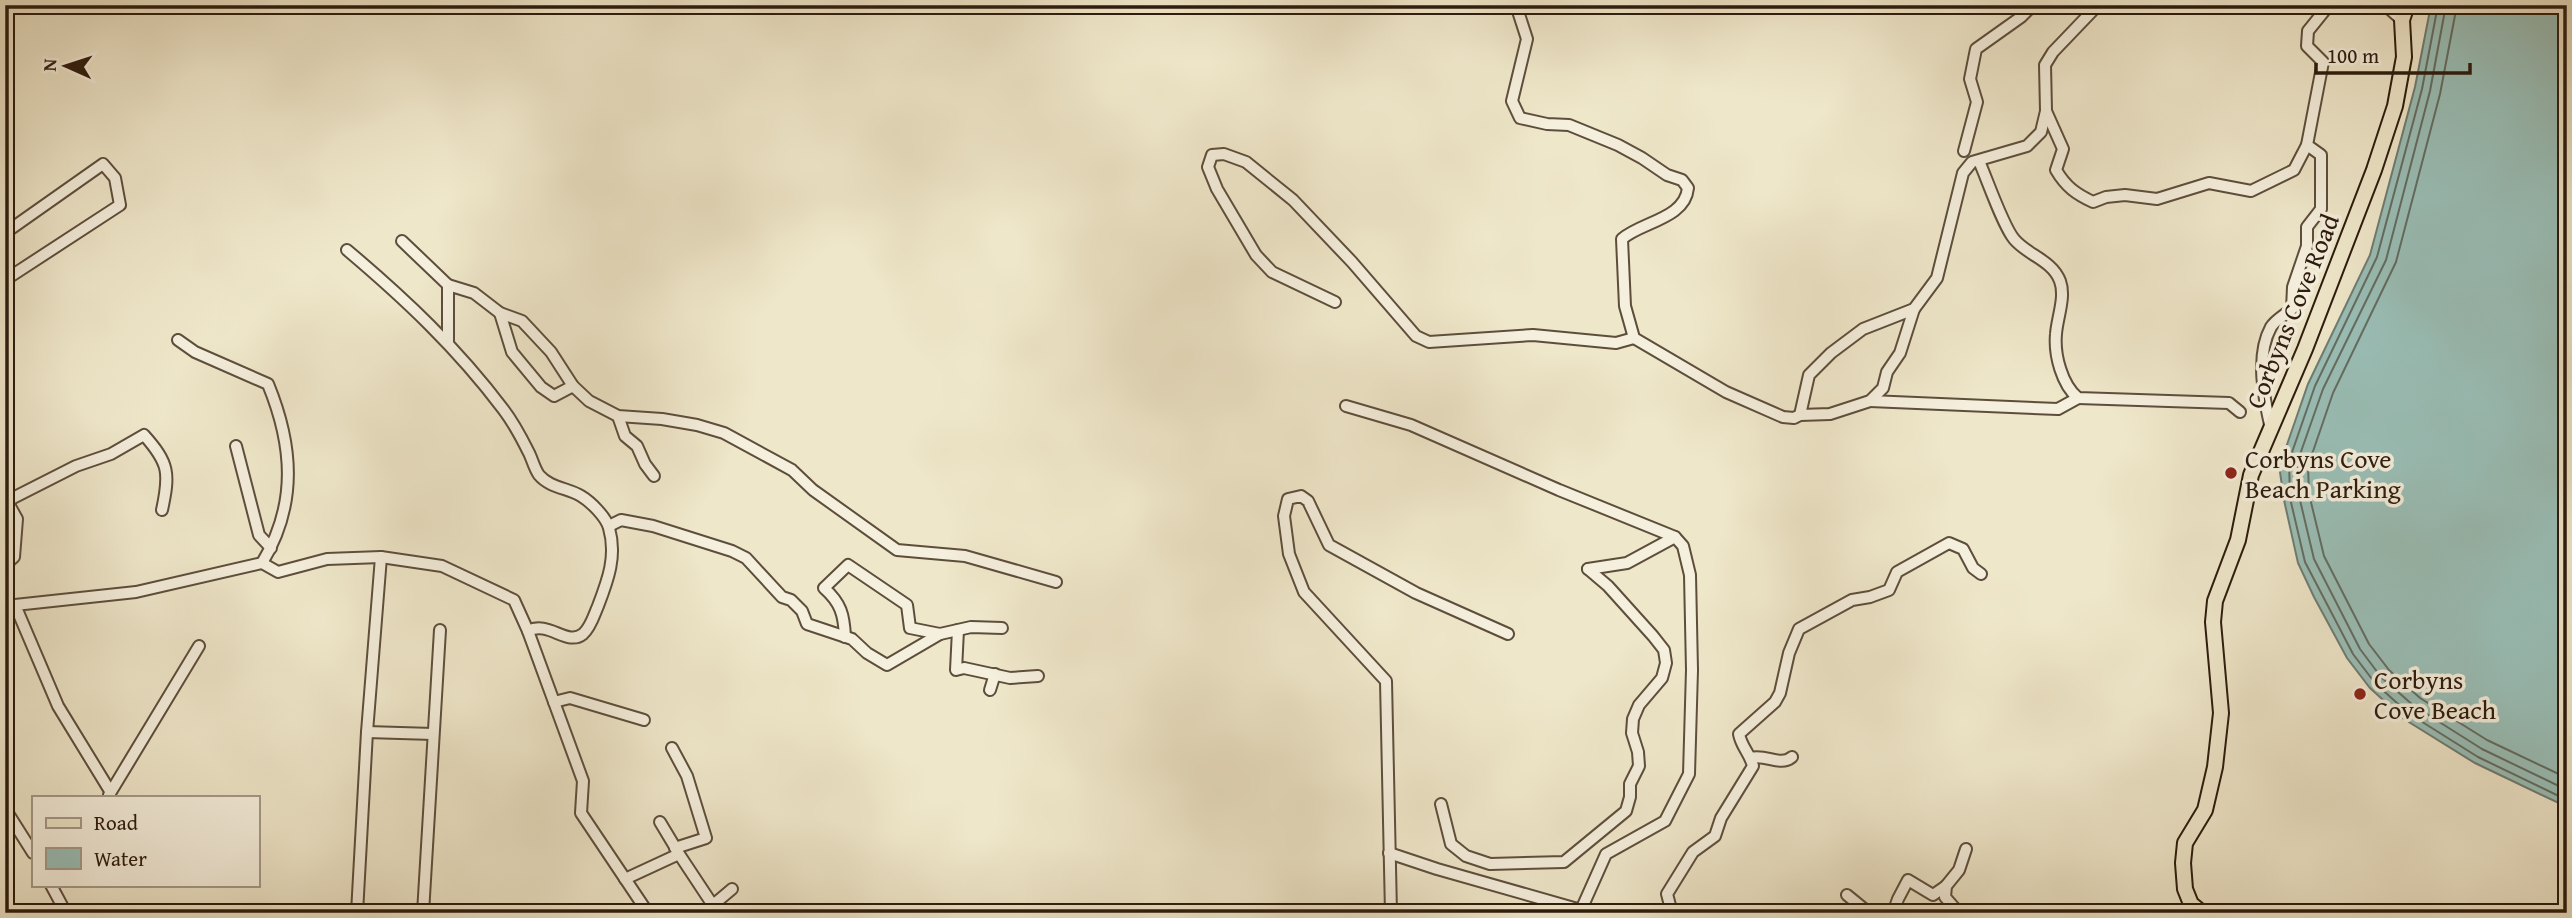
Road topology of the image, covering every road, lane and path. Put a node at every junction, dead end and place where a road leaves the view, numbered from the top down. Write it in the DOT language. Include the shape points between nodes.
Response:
graph roads {
  1 [pos="1516,5"];
  2 [pos="2033,5"];
  3 [pos="2098,5"];
  4 [pos="2329,5"];
  5 [pos="2385,5"];
  6 [pos="2407,5"];
  7 [pos="2402,20"];
  8 [pos="2046,111"];
  9 [pos="2307,145"];
  10 [pos="1964,151"];
  11 [pos="1979,161"];
  12 [pos="5,233"];
  13 [pos="402,241"];
  14 [pos="347,250"];
  15 [pos="5,280"];
  16 [pos="448,285"];
  17 [pos="1335,302"];
  18 [pos="1914,309"];
  19 [pos="500,313"];
  20 [pos="1634,338"];
  21 [pos="178,340"];
  22 [pos="448,341"];
  23 [pos="573,386"];
  24 [pos="2078,398"];
  25 [pos="1870,401"];
  26 [pos="1346,406"];
  27 [pos="2240,412"];
  28 [pos="1800,415"];
  29 [pos="618,416"];
  30 [pos="2271,429"];
  31 [pos="236,446"];
  32 [pos="654,476"];
  33 [pos="6,501"];
  34 [pos="162,510"];
  35 [pos="609,526"];
  36 [pos="1675,537"];
  37 [pos="271,548"];
  38 [pos="381,557"];
  39 [pos="262,563"];
  40 [pos="5,565"];
  41 [pos="1980,574"];
  42 [pos="1056,582"];
  43 [pos="1002,628"];
  44 [pos="440,629"];
  45 [pos="958,630"];
  46 [pos="528,631"];
  47 [pos="940,634"];
  48 [pos="1508,634"];
  49 [pos="845,637"];
  50 [pos="199,646"];
  51 [pos="995,674"];
  52 [pos="1038,676"];
  53 [pos="990,690"];
  54 [pos="554,702"];
  55 [pos="644,720"];
  56 [pos="367,732"];
  57 [pos="433,734"];
  58 [pos="672,748"];
  59 [pos="1792,757"];
  60 [pos="1751,758"];
  61 [pos="109,794"];
  62 [pos="1441,804"];
  63 [pos="5,813"];
  64 [pos="660,822"];
  65 [pos="1966,849"];
  66 [pos="32,851"];
  67 [pos="677,851"];
  68 [pos="1389,853"];
  69 [pos="625,878"];
  70 [pos="52,886"];
  71 [pos="1946,886"];
  72 [pos="732,889"];
  73 [pos="1847,895"];
  74 [pos="716,909"];
  75 [pos="66,913"];
  76 [pos="357,913"];
  77 [pos="423,913"];
  78 [pos="648,913"];
  79 [pos="1391,913"];
  80 [pos="1672,913"];
  81 [pos="1869,913"];
  82 [pos="1893,913"];
  83 [pos="1959,913"];
  84 [pos="2202,913"];
  1 -- 20 [label="street" via="1527,39 1512,101 1520,118 1569,125 1618,145 1682,180 1688,188 1687,197 1675,210 1622,239 1625,306"];
  2 -- 10 [label="street" via="1976,49 1970,79 1977,102"];
  3 -- 8 [label="street" via="2045,65"];
  4 -- 9 [label="street" via="2308,32 2307,46 2323,62"];
  5 -- 7 [label="street"];
  6 -- 7 [label="main road, Corbyns Cove Road"];
  7 -- 30 [label="main road, Corbyns Cove Road" via="2404,57 2395,106"];
  8 -- 9 [label="street" via="2063,149 2056,170 2075,194 2093,202 2125,195 2157,199 2209,183 2251,191 2294,170"];
  8 -- 11 [label="street" via="2041,132 2027,146"];
  9 -- 30 [label="street" via="2321,155 2321,209 2307,227 2292,309 2272,326 2262,359"];
  11 -- 18 [label="street" via="1963,173 1937,278"];
  11 -- 24 [label="street" via="2011,236 2040,257 2061,283 2058,364"];
  12 -- 15 [label="street" via="103,164 115,178 120,205"];
  13 -- 16 [label="street"];
  14 -- 22 [label="street"];
  16 -- 19 [label="street" via="474,293"];
  16 -- 22 [label="street"];
  17 -- 20 [label="street" via="1272,272 1256,256 1217,189 1208,167 1212,155 1246,162 1293,200 1416,337 1429,342 1533,335 1616,343"];
  18 -- 25 [label="street" via="1900,353 1883,388"];
  18 -- 28 [label="street" via="1863,329 1830,353 1809,375"];
  19 -- 23 [label="street" via="522,321 551,352"];
  19 -- 23 [label="street" via="512,352 541,387 554,396"];
  20 -- 28 [label="street" via="1726,392 1783,417"];
  21 -- 37 [label="street" via="268,384 289,457 286,500"];
  22 -- 35 [label="street" via="505,411 537,473 558,488 581,496"];
  23 -- 29 [label="street" via="589,401"];
  24 -- 25 [label="street" via="2057,409"];
  24 -- 27 [label="street" via="2229,403"];
  25 -- 28 [label="street" via="1830,414"];
  26 -- 36 [label="street" via="1411,425"];
  29 -- 32 [label="street" via="625,436 637,446"];
  29 -- 42 [label="street" via="662,419 724,433 792,470 897,550 965,556"];
  30 -- 84 [label="main road, Corbyns Cove Road" via="2251,475 2238,540 2215,601 2221,713 2216,754 2205,810 2185,844 2183,863 2190,904"];
  31 -- 37 [label="street" via="259,535"];
  33 -- 34 [label="street" via="144,435 162,454 166,470"];
  33 -- 40 [label="street" via="17,519 13,556"];
  35 -- 46 [label="street" via="610,574 582,634 574,638 546,627"];
  35 -- 49 [label="street" via="621,520 653,526 732,551 746,558 782,597 791,600 807,624"];
  36 -- 62 [label="street" via="1628,562 1588,569 1664,650 1662,678 1633,719 1639,766 1630,784 1626,811 1564,862 1490,864 1466,856 1451,844"];
  36 -- 68 [label="street" via="1683,546 1690,575 1689,774 1665,821 1606,854 1581,910"];
  37 -- 39 [label="street"];
  38 -- 39 [label="street" via="327,559 278,572"];
  38 -- 46 [label="street" via="442,566 514,600"];
  38 -- 56 [label="street"];
  39 -- 61 [label="street" via="136,592 15,605 58,706"];
  41 -- 60 [label="street" via="1963,549 1949,543 1897,572 1889,590 1852,600 1799,629 1775,702 1739,734"];
  43 -- 45 [label="street"];
  44 -- 57 [label="street"];
  45 -- 47 [label="street"];
  45 -- 51 [label="street" via="956,670"];
  46 -- 54 [label="street"];
  47 -- 49 [label="street" via="887,665"];
  47 -- 49 [label="street" via="910,628 907,605 848,565 824,588 844,615"];
  48 -- 68 [label="street" via="1416,593 1329,545 1308,501 1301,496 1288,499 1284,516 1289,554 1304,593 1386,681"];
  50 -- 61 [label="street"];
  51 -- 52 [label="street"];
  51 -- 53 [label="street"];
  54 -- 55 [label="street" via="570,698"];
  54 -- 69 [label="street" via="583,781 581,813"];
  56 -- 57 [label="street"];
  56 -- 76 [label="street"];
  57 -- 77 [label="street"];
  58 -- 67 [label="street" via="687,776 706,838"];
  59 -- 60 [label="street" via="1780,762 1760,755"];
  60 -- 80 [label="street" via="1753,766 1715,836 1693,852 1667,894"];
  63 -- 66 [label="street"];
  64 -- 67 [label="street"];
  65 -- 71 [label="street" via="1959,870"];
  67 -- 69 [label="street"];
  67 -- 74 [label="street"];
  68 -- 79 [label="street"];
  69 -- 78 [label="street"];
  70 -- 75 [label="street"];
  71 -- 82 [label="street" via="1933,895 1908,880"];
  71 -- 83 [label="street" via="1945,897"];
  72 -- 74 [label="street"];
  73 -- 81 [label="street"];
}
